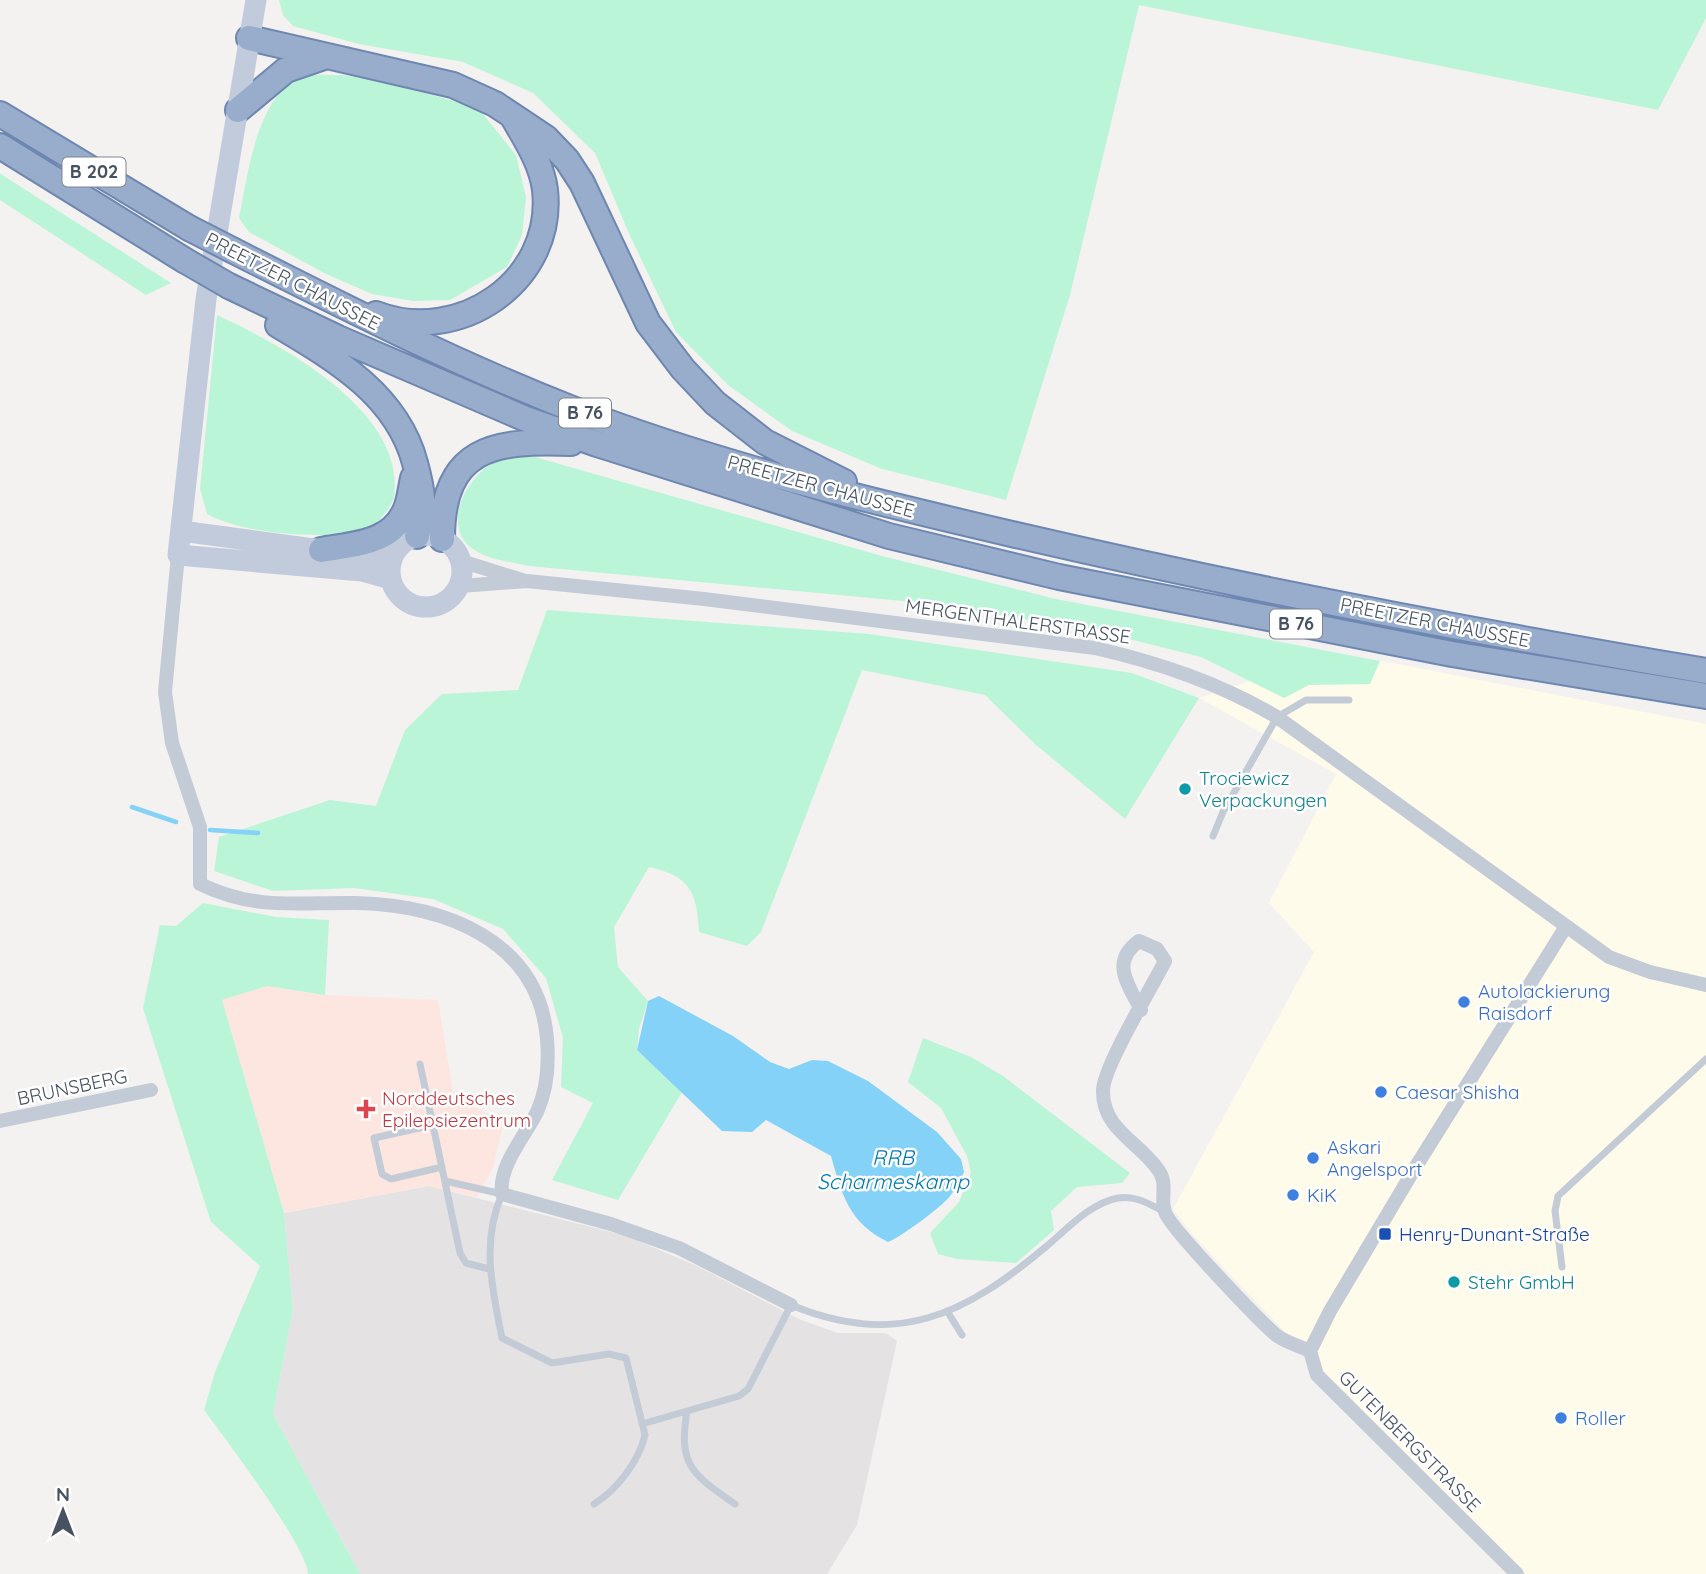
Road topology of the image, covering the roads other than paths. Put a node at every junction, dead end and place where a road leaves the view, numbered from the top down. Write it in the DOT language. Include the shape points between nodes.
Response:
graph roads {
  1 [pos="256,0"];
  2 [pos="249,38"];
  3 [pos="324,56"];
  4 [pos="238,110"];
  5 [pos="0,114"];
  6 [pos="513,117"];
  7 [pos="0,146"];
  8 [pos="189,228"];
  9 [pos="297,283"];
  10 [pos="229,286"];
  11 [pos="597,444"];
  12 [pos="416,468"];
  13 [pos="888,506"];
  14 [pos="181,531"];
  15 [pos="417,536"];
  16 [pos="442,539"];
  17 [pos="321,550"];
  18 [pos="394,553"];
  19 [pos="178,555"];
  20 [pos="461,561"];
  21 [pos="390,579"];
  22 [pos="527,581"];
  23 [pos="460,586"];
  24 [pos="1706,671"];
  25 [pos="1706,696"];
  26 [pos="1349,700"];
  27 [pos="1277,717"];
  28 [pos="1213,836"];
  29 [pos="1565,928"];
  30 [pos="1706,985"];
  31 [pos="1141,1010"];
  32 [pos="1706,1059"];
  33 [pos="419,1064"];
  34 [pos="151,1090"];
  35 [pos="0,1121"];
  36 [pos="433,1125"];
  37 [pos="442,1167"];
  38 [pos="445,1181"];
  39 [pos="502,1194"];
  40 [pos="1164,1212"];
  41 [pos="1562,1267"];
  42 [pos="489,1269"];
  43 [pos="791,1305"];
  44 [pos="947,1311"];
  45 [pos="962,1335"];
  46 [pos="1310,1351"];
  47 [pos="687,1411"];
  48 [pos="642,1424"];
  49 [pos="594,1504"];
  50 [pos="735,1504"];
  51 [pos="1517,1574"];
  1 -- 2 [label="main road"];
  2 -- 3 [label="highway, B 76"];
  2 -- 4 [label="main road"];
  3 -- 4 [label="highway" via="286,70"];
  3 -- 6 [label="highway, B 76" via="453,85"];
  4 -- 14 [label="main road" via="206,299"];
  5 -- 8 [label="highway, PREETZER CHAUSSEE / B 202"];
  6 -- 9 [label="highway, B 76" via="542,174 545,193 540,239 508,291 464,315 412,321 382,316"];
  6 -- 13 [label="highway, B 76" via="546,138 567,160 597,210 649,323 696,385 765,442"];
  7 -- 10 [label="highway, PREETZER CHAUSSEE / B 76, bridge"];
  8 -- 9 [label="highway, PREETZER CHAUSSEE / B 76, bridge"];
  9 -- 13 [label="highway, PREETZER CHAUSSEE / B 76" via="415,344 573,409 774,475"];
  10 -- 11 [label="highway, PREETZER CHAUSSEE / B 76" via="454,390"];
  10 -- 12 [label="highway, B 76" via="243,304 359,379 399,422 410,441"];
  11 -- 16 [label="highway, B 76" via="516,442 484,451 460,472 449,490"];
  11 -- 25 [label="highway, PREETZER CHAUSSEE / B 76" via="889,536 1059,577 1452,654"];
  12 -- 15 [label="highway, B 76" via="424,498"];
  12 -- 17 [label="highway, B 76" via="407,507 386,533 361,544"];
  13 -- 24 [label="highway, PREETZER CHAUSSEE / B 76" via="1457,629"];
  14 -- 17 [label="main road"];
  14 -- 19 [label="main road"];
  15 -- 16 [label="main road"];
  15 -- 18 [label="main road"];
  16 -- 20 [label="main road"];
  17 -- 18 [label="main road" via="363,557"];
  18 -- 21 [label="main road"];
  19 -- 21 [label="main road" via="362,570"];
  19 -- 39 [label="street" via="165,692 172,743 200,827 200,884 277,905 356,903 425,913 491,937 513,957 531,983 542,1013 547,1060 538,1110 503,1177"];
  20 -- 22 [label="street, MERGENTHALERSTRASSE"];
  20 -- 23 [label="main road"];
  21 -- 23 [label="main road" via="402,599 424,607 447,601"];
  22 -- 23 [label="street, MERGENTHALERSTRASSE"];
  22 -- 27 [label="street, MERGENTHALERSTRASSE" via="1095,648 1196,676"];
  26 -- 27 [label="lane" via="1306,700"];
  27 -- 28 [label="lane"];
  27 -- 29 [label="street, MERGENTHALERSTRASSE"];
  29 -- 30 [label="street, MERGENTHALERSTRASSE" via="1609,957"];
  29 -- 46 [label="street" via="1409,1178"];
  31 -- 40 [label="street" via="1107,1071 1105,1113 1160,1172"];
  32 -- 41 [label="lane" via="1558,1196 1555,1211"];
  33 -- 36 [label="lane"];
  34 -- 35 [label="street, BRUNSBERG"];
  36 -- 37 [label="lane"];
  36 -- 37 [label="lane" via="374,1138 382,1174 391,1179"];
  37 -- 38 [label="lane"];
  38 -- 39 [label="lane"];
  38 -- 42 [label="lane" via="460,1253 466,1263"];
  39 -- 42 [label="lane" via="490,1229"];
  39 -- 43 [label="street" via="667,1243"];
  40 -- 44 [label="lane" via="1142,1200 1103,1203 1004,1282"];
  40 -- 46 [label="street" via="1278,1337"];
  42 -- 48 [label="lane" via="502,1338 552,1363 609,1354 626,1358"];
  43 -- 44 [label="lane" via="831,1320 866,1325 915,1322"];
  43 -- 47 [label="lane" via="748,1389 739,1396"];
  44 -- 45 [label="lane"];
  46 -- 51 [label="street, GUTENBERGSTRASSE" via="1317,1375"];
  47 -- 48 [label="lane"];
  47 -- 50 [label="lane" via="683,1448 687,1459 699,1477"];
  48 -- 49 [label="lane" via="642,1447 618,1487"];
}
